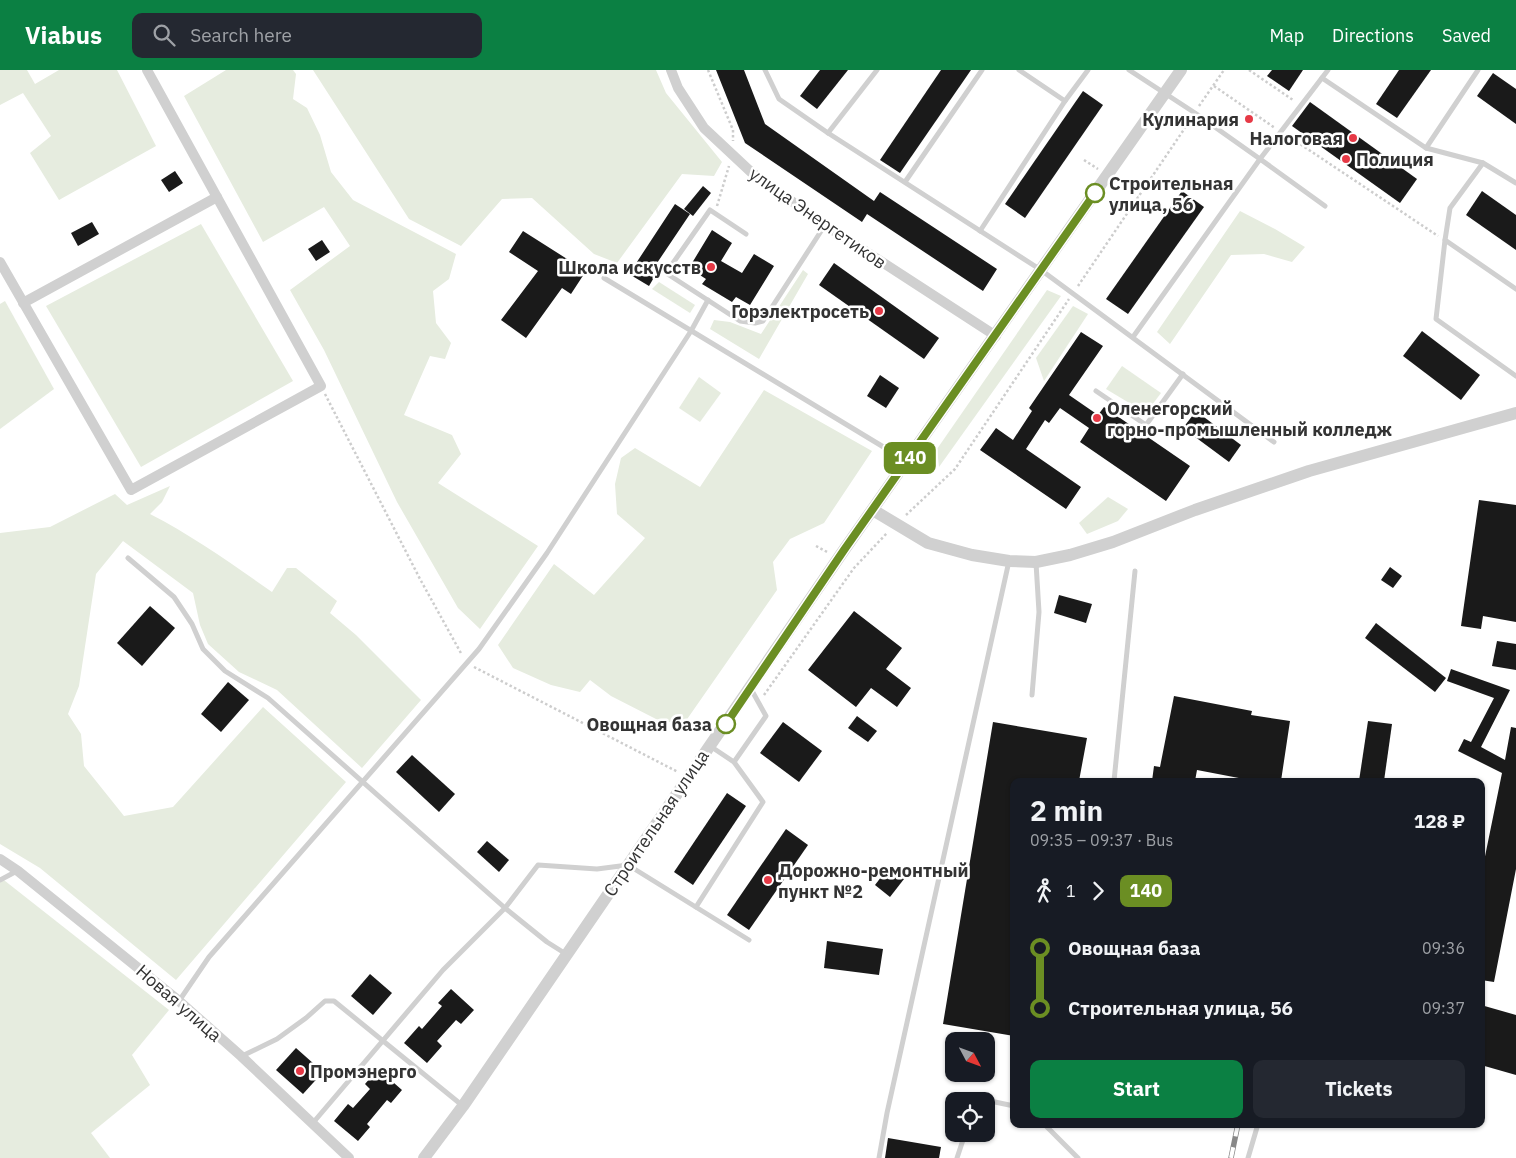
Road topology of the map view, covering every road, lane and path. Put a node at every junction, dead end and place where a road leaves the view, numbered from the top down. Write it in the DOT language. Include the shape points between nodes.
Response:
graph roads {
  1 [pos="147,70"];
  2 [pos="671,70"];
  3 [pos="765,70"];
  4 [pos="877,70"];
  5 [pos="982,70"];
  6 [pos="1019,70"];
  7 [pos="1088,70"];
  8 [pos="1129,70"];
  9 [pos="1181,70"];
  10 [pos="1224,70"];
  11 [pos="1249,70"];
  12 [pos="1328,70"];
  13 [pos="1478,70"];
  14 [pos="1322,78"];
  15 [pos="1213,86"];
  16 [pos="1165,93"];
  17 [pos="1065,101"];
  18 [pos="1301,105"];
  19 [pos="1195,113"];
  20 [pos="1281,132"];
  21 [pos="828,133"];
  22 [pos="1426,148"];
  23 [pos="1260,158"];
  24 [pos="1483,163"];
  25 [pos="905,182"];
  26 [pos="1516,183"];
  27 [pos="216,197"];
  28 [pos="1325,206"];
  29 [pos="824,225"];
  30 [pos="980,231"];
  31 [pos="746,234"];
  32 [pos="1445,240"];
  33 [pos="0,262"];
  34 [pos="1041,270"];
  35 [pos="604,278"];
  36 [pos="1516,289"];
  37 [pos="1074,293"];
  38 [pos="708,300"];
  39 [pos="23,303"];
  40 [pos="691,331"];
  41 [pos="996,336"];
  42 [pos="1133,337"];
  43 [pos="1183,374"];
  44 [pos="1516,376"];
  45 [pos="321,386"];
  46 [pos="1096,391"];
  47 [pos="1516,413"];
  48 [pos="1274,442"];
  49 [pos="908,462"];
  50 [pos="873,510"];
  51 [pos="896,524"];
  52 [pos="128,558"];
  53 [pos="1009,561"];
  54 [pos="1036,562"];
  55 [pos="1135,571"];
  56 [pos="467,663"];
  57 [pos="751,688"];
  58 [pos="1032,695"];
  59 [pos="759,703"];
  60 [pos="709,746"];
  61 [pos="734,762"];
  62 [pos="688,778"];
  63 [pos="1114,778"];
  64 [pos="363,782"];
  65 [pos="0,859"];
  66 [pos="628,865"];
  67 [pos="18,871"];
  68 [pos="0,880"];
  69 [pos="696,907"];
  70 [pos="506,908"];
  71 [pos="749,940"];
  72 [pos="567,954"];
  73 [pos="179,1001"];
  74 [pos="383,1040"];
  75 [pos="241,1056"];
  76 [pos="995,1102"];
  77 [pos="1010,1105"];
  78 [pos="463,1106"];
  79 [pos="312,1124"];
  80 [pos="1048,1128"];
  81 [pos="1257,1128"];
  82 [pos="962,1142"];
  83 [pos="349,1158"];
  84 [pos="424,1158"];
  85 [pos="879,1158"];
  86 [pos="957,1158"];
  87 [pos="1078,1158"];
  88 [pos="1248,1158"];
  1 -- 27 [label="street"];
  2 -- 29 [label="street, улица Энергетиков" via="678,88 704,128 750,172"];
  3 -- 21 [label="lane" via="779,99"];
  4 -- 21 [label="lane"];
  5 -- 25 [label="lane"];
  6 -- 17 [label="lane"];
  7 -- 17 [label="lane"];
  8 -- 16 [label="lane"];
  9 -- 16 [label="street, Строительная улица"];
  10 -- 15 [label="path"];
  11 -- 18 [label="path"];
  12 -- 14 [label="lane"];
  13 -- 22 [label="lane"];
  14 -- 18 [label="lane"];
  14 -- 22 [label="lane"];
  15 -- 19 [label="path"];
  15 -- 20 [label="path"];
  16 -- 19 [label="lane"];
  16 -- 34 [label="street, Строительная улица"];
  17 -- 30 [label="lane"];
  18 -- 20 [label="lane"];
  19 -- 23 [label="lane"];
  19 -- 37 [label="path"];
  20 -- 23 [label="lane"];
  20 -- 32 [label="path"];
  21 -- 25 [label="lane"];
  22 -- 24 [label="lane"];
  23 -- 28 [label="lane"];
  23 -- 42 [label="lane"];
  24 -- 26 [label="lane"];
  24 -- 32 [label="lane" via="1450,208"];
  25 -- 30 [label="lane"];
  27 -- 39 [label="street"];
  27 -- 45 [label="street"];
  29 -- 38 [label="lane" via="763,321 740,321"];
  29 -- 41 [label="street, улица Энергетиков"];
  30 -- 34 [label="lane"];
  31 -- 38 [label="lane" via="710,210 666,272"];
  32 -- 36 [label="lane"];
  32 -- 44 [label="lane" via="1436,319"];
  33 -- 39 [label="street"];
  34 -- 37 [label="lane"];
  34 -- 41 [label="street, Строительная улица"];
  35 -- 40 [label="lane"];
  37 -- 42 [label="lane"];
  37 -- 51 [label="path" via="955,469"];
  38 -- 40 [label="lane"];
  39 -- 45 [label="street" via="131,490"];
  40 -- 49 [label="lane"];
  40 -- 56 [label="lane" via="548,553"];
  41 -- 49 [label="street, Строительная улица"];
  42 -- 43 [label="lane"];
  43 -- 46 [label="lane" via="1146,425"];
  43 -- 48 [label="lane"];
  45 -- 56 [label="path"];
  47 -- 54 [label="street" via="1309,471 1112,542"];
  49 -- 50 [label="street, Строительная улица"];
  50 -- 51 [label="street"];
  50 -- 57 [label="street, Строительная улица"];
  51 -- 53 [label="street" via="928,543"];
  51 -- 59 [label="path" via="854,568"];
  52 -- 64 [label="lane" via="174,597 192,624 203,649 225,671 268,698"];
  53 -- 54 [label="street"];
  53 -- 85 [label="lane"];
  54 -- 58 [label="lane" via="1039,612"];
  55 -- 63 [label="lane"];
  56 -- 62 [label="path"];
  56 -- 64 [label="lane"];
  57 -- 59 [label="lane"];
  57 -- 60 [label="street, Строительная улица"];
  59 -- 61 [label="lane" via="766,716"];
  60 -- 61 [label="lane"];
  60 -- 62 [label="street, Строительная улица"];
  61 -- 69 [label="lane" via="763,802"];
  62 -- 66 [label="street, Строительная улица"];
  64 -- 70 [label="lane"];
  64 -- 73 [label="lane" via="209,957"];
  65 -- 67 [label="street, Новая улица"];
  66 -- 69 [label="lane"];
  66 -- 70 [label="lane" via="597,869 538,865"];
  66 -- 72 [label="street, Строительная улица"];
  67 -- 68 [label="lane"];
  67 -- 73 [label="street, Новая улица"];
  69 -- 71 [label="lane"];
  70 -- 72 [label="lane"];
  70 -- 74 [label="lane" via="442,970"];
  72 -- 78 [label="street, Строительная улица"];
  73 -- 75 [label="street, Новая улица"];
  74 -- 75 [label="lane" via="334,1001 325,1001 277,1039"];
  74 -- 78 [label="lane"];
  74 -- 79 [label="lane"];
  75 -- 79 [label="street, Новая улица"];
  76 -- 77 [label="lane"];
  78 -- 84 [label="street, Строительная улица"];
  79 -- 83 [label="street, Новая улица"];
  80 -- 87 [label="lane"];
  81 -- 88 [label="lane"];
  82 -- 86 [label="lane"];
}
